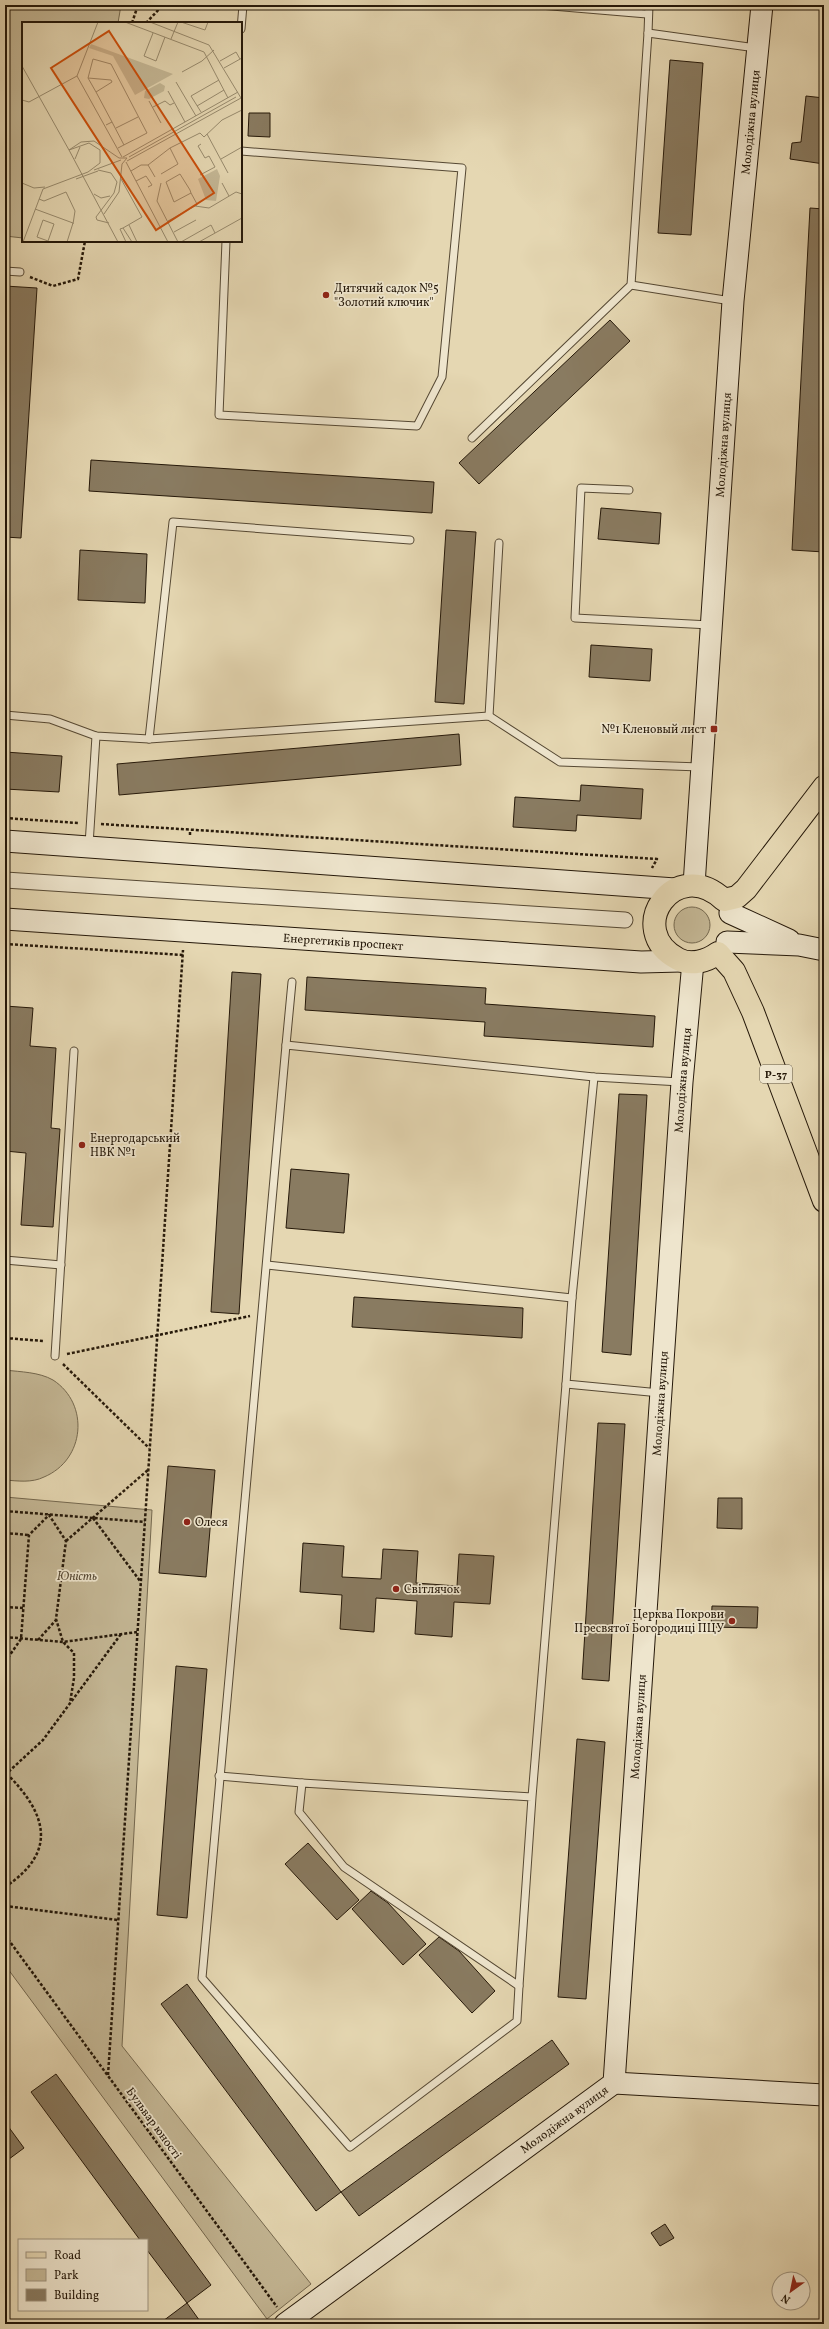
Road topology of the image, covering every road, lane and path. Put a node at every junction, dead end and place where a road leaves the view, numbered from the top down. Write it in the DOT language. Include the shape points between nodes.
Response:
graph roads {
  1 [pos="138,5"];
  2 [pos="163,5"];
  3 [pos="243,5"];
  4 [pos="540,5"];
  5 [pos="648,5"];
  6 [pos="762,5"];
  7 [pos="647,14"];
  8 [pos="132,22"];
  9 [pos="147,22"];
  10 [pos="242,22"];
  11 [pos="648,33"];
  12 [pos="756,48"];
  13 [pos="242,150"];
  14 [pos="85,242"];
  15 [pos="226,242"];
  16 [pos="5,271"];
  17 [pos="20,272"];
  18 [pos="631,285"];
  19 [pos="733,301"];
  20 [pos="472,438"];
  21 [pos="629,490"];
  22 [pos="410,540"];
  23 [pos="499,543"];
  24 [pos="710,625"];
  25 [pos="5,716"];
  26 [pos="489,716"];
  27 [pos="96,736"];
  28 [pos="149,739"];
  29 [pos="700,767"];
  30 [pos="824,787"];
  31 [pos="5,818"];
  32 [pos="90,823"];
  33 [pos="5,841"];
  34 [pos="89,847"];
  35 [pos="657,859"];
  36 [pos="5,880"];
  37 [pos="684,887"];
  38 [pos="727,906"];
  39 [pos="5,919"];
  40 [pos="625,920"];
  41 [pos="184,932"];
  42 [pos="5,944"];
  43 [pos="799,945"];
  44 [pos="723,947"];
  45 [pos="824,950"];
  46 [pos="183,955"];
  47 [pos="687,962"];
  48 [pos="292,982"];
  49 [pos="286,1045"];
  50 [pos="74,1051"];
  51 [pos="594,1077"];
  52 [pos="682,1082"];
  53 [pos="824,1201"];
  54 [pos="5,1260"];
  55 [pos="266,1265"];
  56 [pos="61,1266"];
  57 [pos="572,1298"];
  58 [pos="262,1313"];
  59 [pos="157,1334"];
  60 [pos="5,1338"];
  61 [pos="56,1342"];
  62 [pos="55,1356"];
  63 [pos="566,1384"];
  64 [pos="660,1393"];
  65 [pos="150,1449"];
  66 [pos="148,1470"];
  67 [pos="5,1511"];
  68 [pos="49,1515"];
  69 [pos="92,1518"];
  70 [pos="145,1522"];
  71 [pos="5,1534"];
  72 [pos="29,1535"];
  73 [pos="66,1541"];
  74 [pos="141,1581"];
  75 [pos="5,1607"];
  76 [pos="24,1608"];
  77 [pos="56,1619"];
  78 [pos="137,1632"];
  79 [pos="121,1634"];
  80 [pos="5,1637"];
  81 [pos="21,1639"];
  82 [pos="38,1640"];
  83 [pos="63,1642"];
  84 [pos="5,1662"];
  85 [pos="70,1703"];
  86 [pos="6,1774"];
  87 [pos="219,1776"];
  88 [pos="302,1783"];
  89 [pos="532,1797"];
  90 [pos="5,1887"];
  91 [pos="5,1906"];
  92 [pos="118,1920"];
  93 [pos="5,1935"];
  94 [pos="519,1986"];
  95 [pos="108,2075"];
  96 [pos="614,2083"];
  97 [pos="824,2095"];
  98 [pos="286,2323"];
  1 -- 8 [label="path"];
  2 -- 9 [label="path"];
  3 -- 10 [label="lane"];
  4 -- 7 [label="lane"];
  5 -- 7 [label="lane"];
  6 -- 12 [label="street, Молодіжна вулиця"];
  7 -- 11 [label="lane"];
  11 -- 12 [label="lane"];
  11 -- 18 [label="lane"];
  12 -- 19 [label="street, Молодіжна вулиця"];
  13 -- 15 [label="lane" via="462,168 442,377 417,426 219,415"];
  14 -- 17 [label="path" via="78,279 53,286"];
  16 -- 17 [label="lane"];
  18 -- 19 [label="lane"];
  18 -- 20 [label="lane"];
  19 -- 24 [label="street, Молодіжна вулиця"];
  21 -- 24 [label="lane" via="581,488 574,618"];
  22 -- 28 [label="lane" via="173,522"];
  23 -- 26 [label="lane"];
  24 -- 29 [label="street, Молодіжна вулиця"];
  25 -- 27 [label="lane" via="50,719"];
  26 -- 28 [label="lane"];
  26 -- 29 [label="lane" via="560,762"];
  27 -- 28 [label="lane"];
  27 -- 32 [label="lane"];
  29 -- 37 [label="street, Молодіжна вулиця"];
  30 -- 38 [label="main road" via="746,890"];
  31 -- 32 [label="path"];
  32 -- 34 [label="lane"];
  32 -- 35 [label="path"];
  33 -- 34 [label="street"];
  34 -- 37 [label="street"];
  36 -- 40 [label="street"];
  37 -- 38 [label="main road" via="715,892"];
  37 -- 47 [label="main road" via="665,897 654,920 655,933 660,945 669,955"];
  38 -- 43 [label="street"];
  38 -- 44 [label="street" via="732,927"];
  39 -- 41 [label="street, Енергетиків проспект"];
  41 -- 46 [label="path"];
  41 -- 47 [label="street, Енергетиків проспект" via="641,962"];
  42 -- 46 [label="path"];
  43 -- 44 [label="street"];
  43 -- 45 [label="street"];
  44 -- 47 [label="main road" via="702,962"];
  44 -- 53 [label="main road, Р-37" via="753,1012"];
  46 -- 59 [label="path"];
  47 -- 52 [label="street, Молодіжна вулиця"];
  48 -- 49 [label="lane"];
  49 -- 51 [label="lane"];
  49 -- 55 [label="lane"];
  50 -- 56 [label="lane"];
  51 -- 52 [label="lane"];
  51 -- 57 [label="lane"];
  52 -- 64 [label="street, Молодіжна вулиця"];
  54 -- 56 [label="lane"];
  55 -- 57 [label="lane"];
  55 -- 58 [label="lane"];
  56 -- 61 [label="lane"];
  57 -- 63 [label="lane"];
  58 -- 59 [label="path"];
  58 -- 87 [label="lane"];
  59 -- 62 [label="path"];
  59 -- 65 [label="path"];
  60 -- 61 [label="path"];
  61 -- 62 [label="lane"];
  62 -- 65 [label="path"];
  63 -- 64 [label="lane"];
  63 -- 89 [label="lane"];
  64 -- 96 [label="street, Молодіжна вулиця"];
  65 -- 66 [label="path"];
  66 -- 69 [label="path"];
  66 -- 70 [label="path"];
  67 -- 68 [label="path"];
  68 -- 69 [label="path"];
  68 -- 72 [label="path"];
  68 -- 73 [label="path"];
  69 -- 70 [label="path"];
  69 -- 73 [label="path"];
  69 -- 74 [label="path"];
  70 -- 74 [label="path"];
  71 -- 72 [label="path"];
  72 -- 76 [label="path"];
  73 -- 77 [label="path"];
  74 -- 78 [label="path"];
  75 -- 76 [label="path"];
  76 -- 81 [label="path"];
  77 -- 82 [label="path"];
  77 -- 83 [label="path"];
  78 -- 79 [label="path"];
  78 -- 92 [label="path"];
  79 -- 83 [label="path"];
  79 -- 85 [label="path"];
  80 -- 81 [label="path"];
  81 -- 82 [label="path"];
  81 -- 84 [label="path"];
  82 -- 83 [label="path"];
  83 -- 85 [label="path" via="74,1653"];
  85 -- 86 [label="path" via="43,1740"];
  86 -- 90 [label="path" via="25,1791 42,1828 33,1862 21,1876"];
  87 -- 88 [label="lane"];
  87 -- 94 [label="lane" via="202,1978 350,2148 517,2021"];
  88 -- 89 [label="lane"];
  88 -- 94 [label="lane" via="299,1812 344,1866"];
  89 -- 94 [label="lane"];
  91 -- 92 [label="path"];
  92 -- 95 [label="path"];
  93 -- 95 [label="path, Бульвар юності"];
  95 -- 98 [label="path, Бульвар юності"];
  96 -- 97 [label="street"];
  96 -- 98 [label="street, Молодіжна вулиця"];
}
